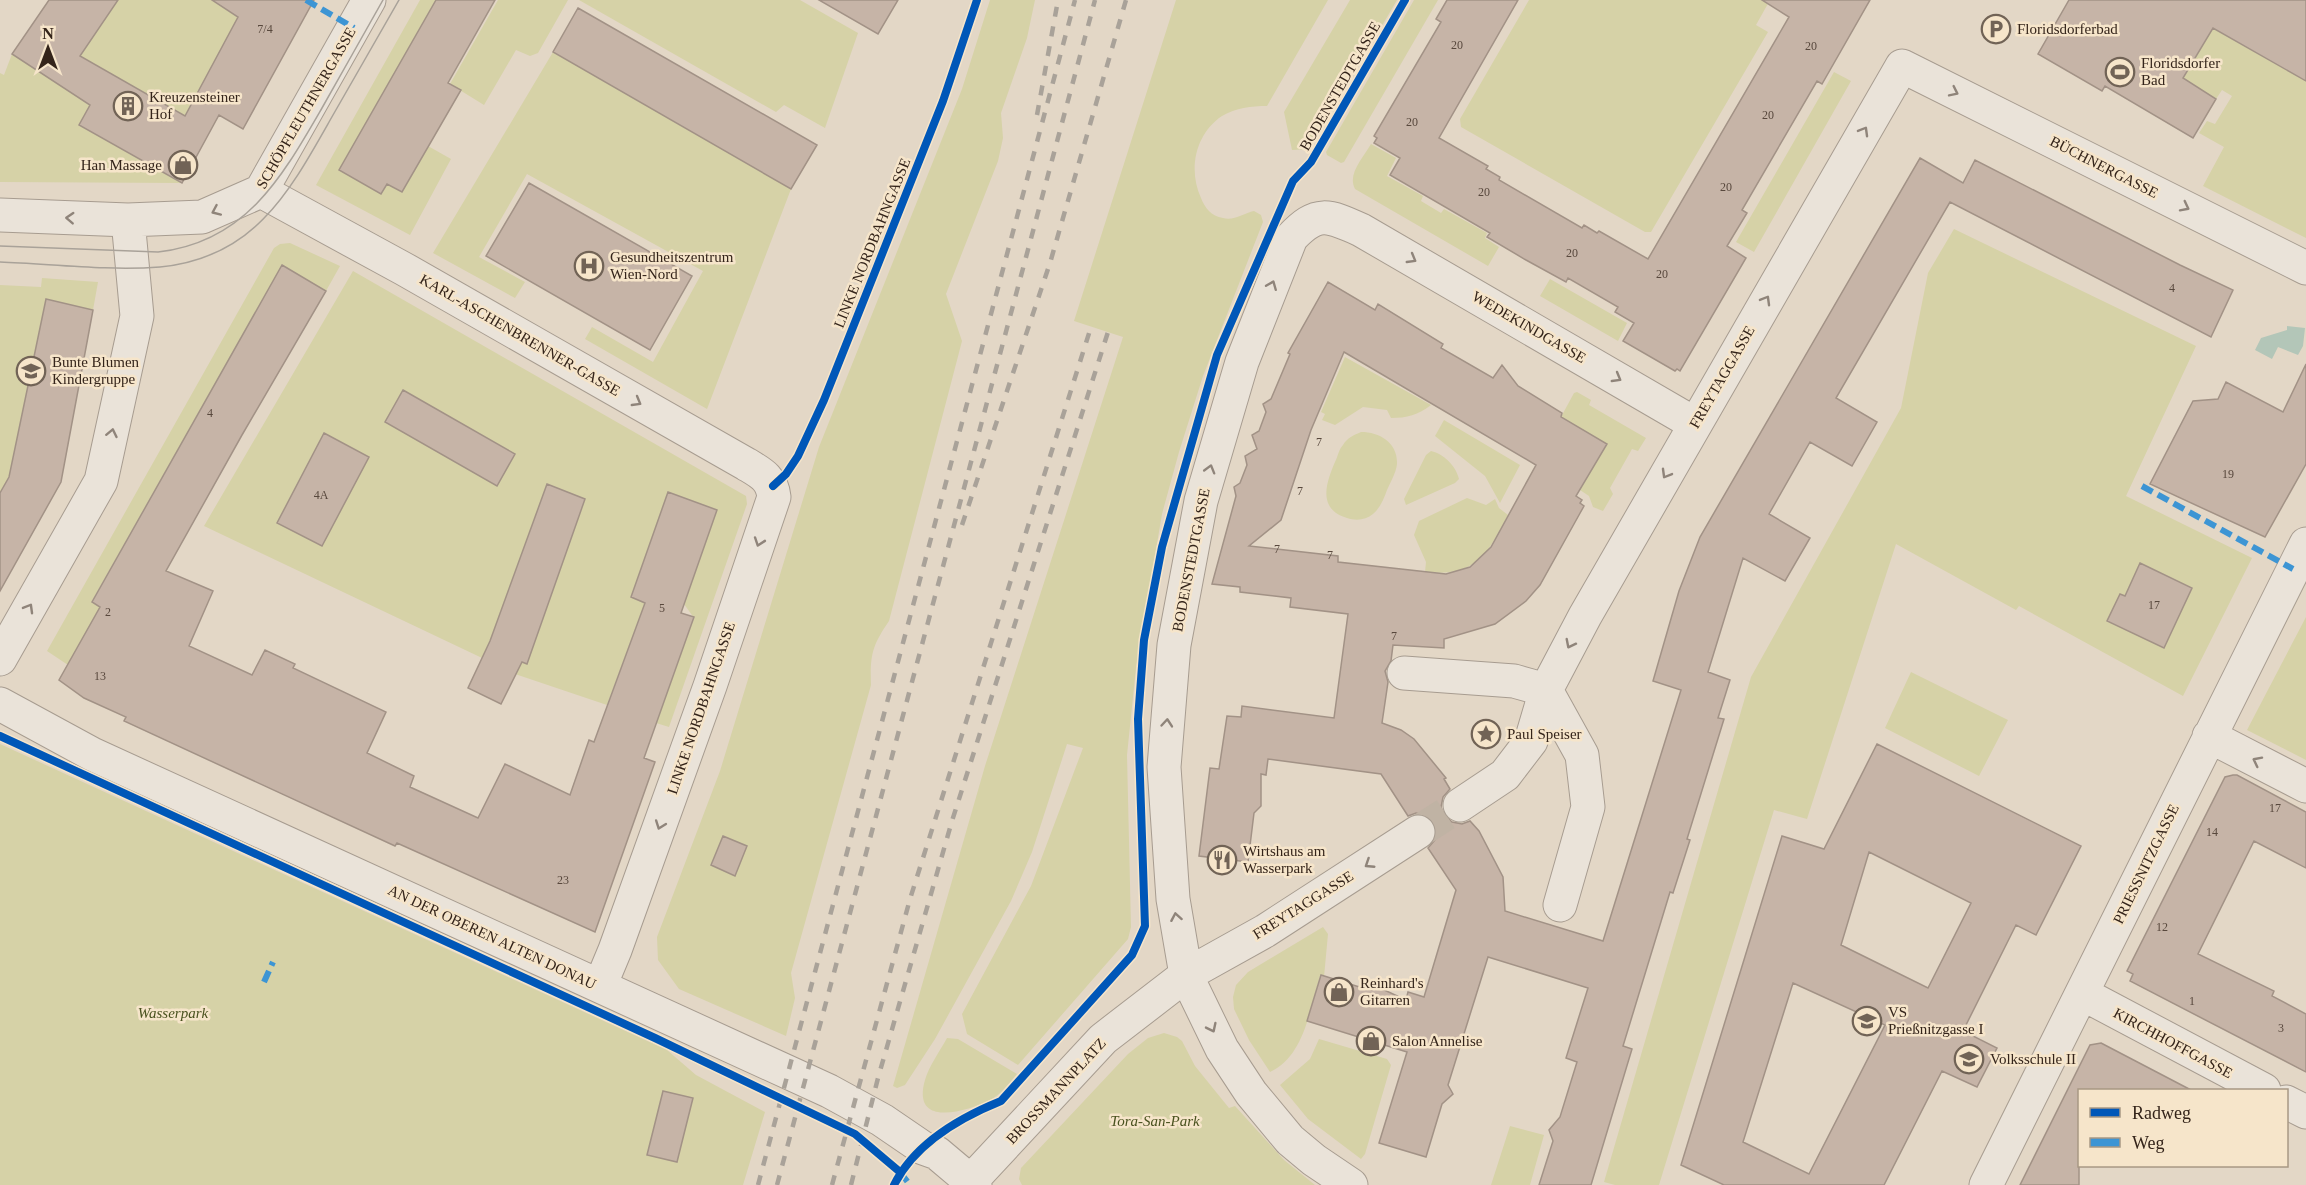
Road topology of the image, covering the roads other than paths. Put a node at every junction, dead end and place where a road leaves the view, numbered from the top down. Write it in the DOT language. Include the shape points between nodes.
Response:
graph roads {
  1 [pos="369,0"];
  2 [pos="1902,66"];
  3 [pos="261,191"];
  4 [pos="0,214"];
  5 [pos="128,220"];
  6 [pos="1361,230"];
  7 [pos="2306,268"];
  8 [pos="1695,424"];
  9 [pos="773,486"];
  10 [pos="2306,544"];
  11 [pos="0,659"];
  12 [pos="1404,673"];
  13 [pos="1546,690"];
  14 [pos="0,704"];
  15 [pos="2209,736"];
  16 [pos="2306,786"];
  17 [pos="1460,805"];
  18 [pos="1418,832"];
  19 [pos="1560,905"];
  20 [pos="1186,975"];
  21 [pos="600,986"];
  22 [pos="2083,994"];
  23 [pos="2262,1089"];
  24 [pos="2288,1103"];
  25 [pos="2306,1113"];
  26 [pos="973,1183"];
  27 [pos="1351,1185"];
  28 [pos="1986,1185"];
  1 -- 3 [label="street, SCHÖPFLEUTHNERGASSE"];
  2 -- 7 [label="street, BÜCHNERGASSE, one-way"];
  8 -- 2 [label="street, FREYTAGGASSE, one-way"];
  3 -- 5 [label="street, SCHÖPFLEUTHNERGASSE, one-way" via="202,217"];
  3 -- 9 [label="street, KARL-ASCHENBRENNER-GASSE, one-way" via="764,475"];
  5 -- 4 [label="street, SCHÖPFLEUTHNERGASSE, one-way"];
  11 -- 5 [label="street, one-way" via="101,481 137,316"];
  6 -- 8 [label="street, WEDEKINDGASSE, one-way"];
  20 -- 6 [label="street, BODENSTEDTGASSE, one-way" via="1173,899 1164,767 1174,645 1201,501 1242,362 1291,238 1305,222 1321,218 1341,220"];
  8 -- 13 [label="street, FREYTAGGASSE, one-way" via="1584,616"];
  9 -- 21 [label="street, LINKE NORDBAHNGASSE, one-way" via="774,497 717,664"];
  10 -- 15 [label="street, PRIESSNITZGASSE"];
  12 -- 13 [label="street" via="1514,681"];
  13 -- 17 [label="street, FREYTAGGASSE" via="1531,741 1505,775"];
  13 -- 19 [label="street" via="1582,755 1588,807"];
  14 -- 21 [label="street, AN DER OBEREN ALTEN DONAU" via="92,754"];
  16 -- 15 [label="street, one-way"];
  15 -- 22 [label="street, PRIESSNITZGASSE"];
  18 -- 20 [label="street, FREYTAGGASSE, one-way" via="1265,931"];
  20 -- 26 [label="street, BROSSMANNPLATZ" via="1103,1039"];
  20 -- 27 [label="street, one-way" via="1222,1049 1251,1093 1290,1140"];
  21 -- 26 [label="street, AN DER OBEREN ALTEN DONAU" via="829,1091 937,1153"];
  22 -- 23 [label="street, KIRCHHOFFGASSE"];
  22 -- 28 [label="street, PRIESSNITZGASSE"];
  24 -- 25 [label="street"];
}
